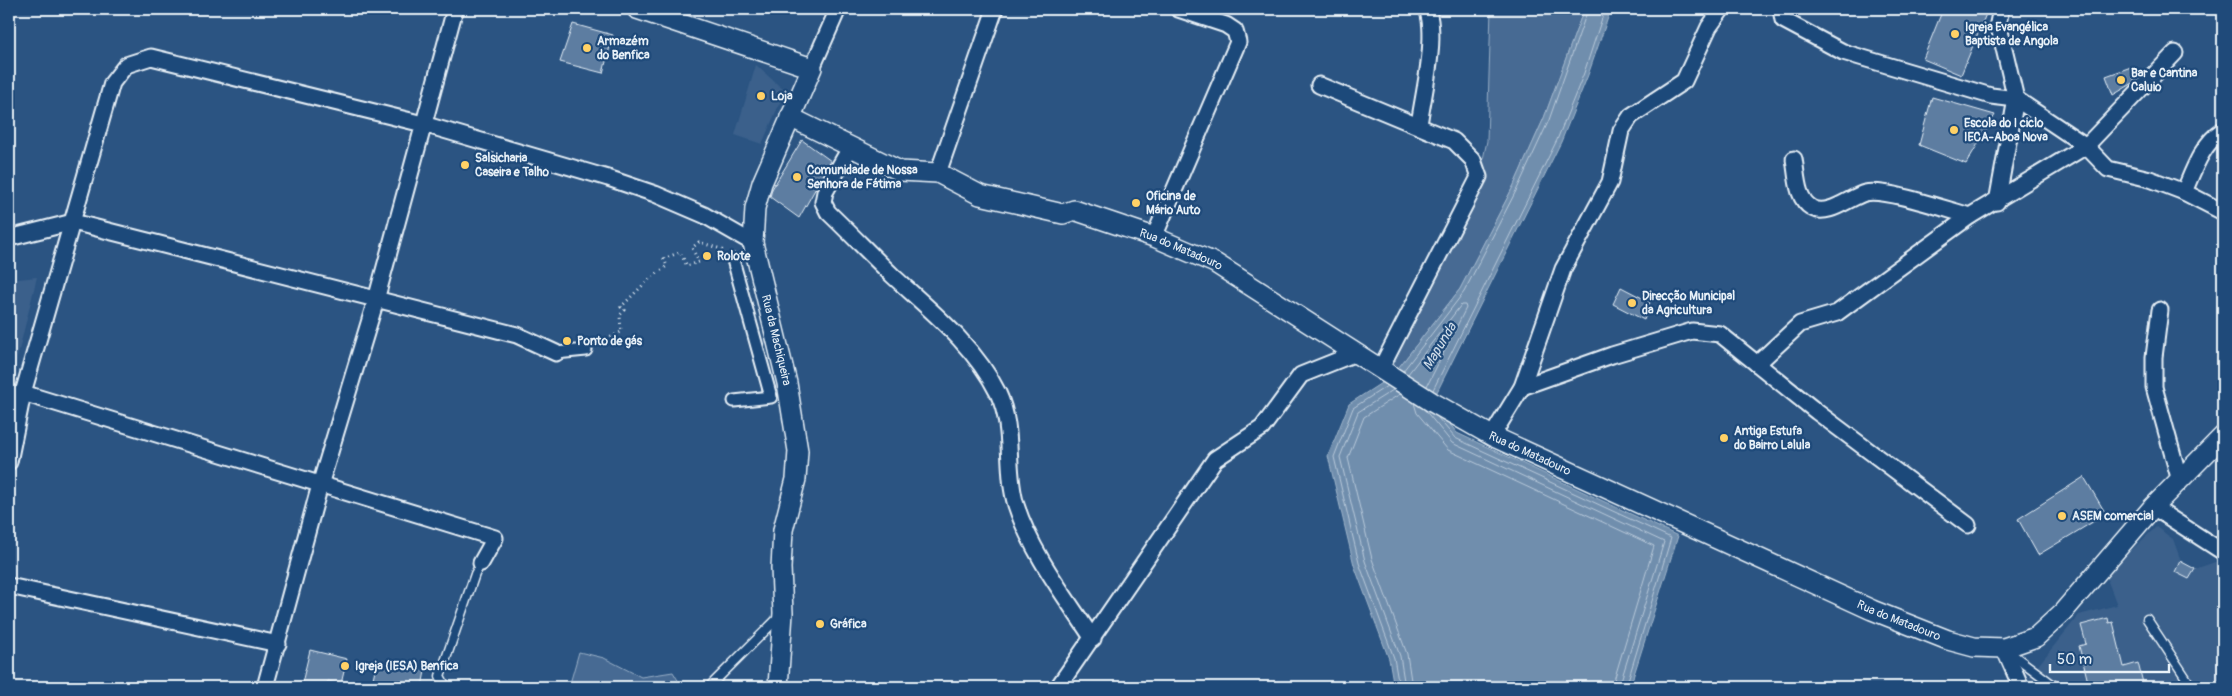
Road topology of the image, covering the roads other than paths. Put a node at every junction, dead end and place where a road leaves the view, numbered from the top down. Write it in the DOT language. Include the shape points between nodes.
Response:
graph roads {
  1 [pos="454,9"];
  2 [pos="637,9"];
  3 [pos="838,9"];
  4 [pos="995,9"];
  5 [pos="1178,9"];
  6 [pos="1427,9"];
  7 [pos="1722,9"];
  8 [pos="1781,9"];
  9 [pos="2001,9"];
  10 [pos="2175,53"];
  11 [pos="812,68"];
  12 [pos="1319,85"];
  13 [pos="2016,99"];
  14 [pos="790,117"];
  15 [pos="423,124"];
  16 [pos="1418,125"];
  17 [pos="2223,130"];
  18 [pos="2086,146"];
  19 [pos="850,148"];
  20 [pos="1794,159"];
  21 [pos="938,173"];
  22 [pos="2184,192"];
  23 [pos="1997,202"];
  24 [pos="2223,212"];
  25 [pos="1970,216"];
  26 [pos="73,222"];
  27 [pos="1154,237"];
  28 [pos="9,238"];
  29 [pos="753,243"];
  30 [pos="733,260"];
  31 [pos="376,300"];
  32 [pos="2160,310"];
  33 [pos="586,350"];
  34 [pos="556,353"];
  35 [pos="1356,353"];
  36 [pos="1757,364"];
  37 [pos="1386,372"];
  38 [pos="1522,387"];
  39 [pos="16,395"];
  40 [pos="734,401"];
  41 [pos="1492,436"];
  42 [pos="2223,436"];
  43 [pos="9,462"];
  44 [pos="2180,481"];
  45 [pos="320,485"];
  46 [pos="2153,507"];
  47 [pos="1968,525"];
  48 [pos="2223,552"];
  49 [pos="481,563"];
  50 [pos="9,586"];
  51 [pos="783,613"];
  52 [pos="2147,619"];
  53 [pos="1093,639"];
  54 [pos="278,644"];
  55 [pos="2004,648"];
  56 [pos="265,687"];
  57 [pos="446,687"];
  58 [pos="709,687"];
  59 [pos="778,687"];
  60 [pos="1058,687"];
  61 [pos="2021,687"];
  62 [pos="2056,687"];
  63 [pos="2192,687"];
  1 -- 15 [label="street"];
  2 -- 11 [label="street"];
  3 -- 11 [label="street, Rua da Machiqueira"];
  4 -- 21 [label="street"];
  5 -- 27 [label="street" via="1226,25 1235,32 1238,42"];
  6 -- 16 [label="street" via="1431,41"];
  7 -- 38 [label="street" via="1709,27 1684,81 1631,116 1621,131 1610,182 1563,269"];
  8 -- 13 [label="street" via="1782,20 1843,52 1991,96"];
  9 -- 13 [label="street" via="1998,23"];
  10 -- 18 [label="street"];
  11 -- 14 [label="street, Rua da Machiqueira"];
  12 -- 16 [label="street"];
  13 -- 18 [label="street"];
  13 -- 23 [label="street"];
  14 -- 19 [label="street, Rua do Matadouro"];
  14 -- 29 [label="street, Rua da Machiqueira" via="762,183 755,208"];
  15 -- 26 [label="street" via="151,56 126,65 112,83"];
  15 -- 29 [label="street" via="655,194"];
  15 -- 31 [label="street"];
  16 -- 37 [label="street" via="1454,141 1473,160 1479,177"];
  17 -- 22 [label="street" via="2213,136 2205,147"];
  18 -- 22 [label="street" via="2108,169 2150,179"];
  18 -- 23 [label="street"];
  19 -- 21 [label="street, Rua do Matadouro" via="900,171"];
  19 -- 53 [label="street" via="825,192 823,202 842,226 943,321 998,392 1006,412 1015,503 1030,542"];
  20 -- 25 [label="street" via="1801,198 1812,208 1822,210 1866,192 1881,192"];
  21 -- 27 [label="street, Rua do Matadouro" via="980,195 1063,214 1074,210"];
  22 -- 24 [label="street"];
  23 -- 25 [label="street"];
  25 -- 36 [label="street" via="1838,313 1800,324"];
  26 -- 28 [label="street"];
  26 -- 31 [label="street"];
  26 -- 39 [label="street"];
  27 -- 35 [label="street, Rua do Matadouro" via="1216,263"];
  29 -- 51 [label="street, Rua da Machiqueira" via="787,383 798,451 796,480 783,530"];
  30 -- 40 [label="street" via="771,397"];
  31 -- 34 [label="street" via="517,334"];
  31 -- 45 [label="street"];
  32 -- 44 [label="street" via="2154,387"];
  33 -- 34 [label="street"];
  35 -- 37 [label="street, Rua do Matadouro"];
  35 -- 53 [label="street" via="1301,375 1262,428 1215,459 1127,584"];
  36 -- 38 [label="street" via="1720,334 1692,331"];
  36 -- 47 [label="street"];
  37 -- 41 [label="street, Rua do Matadouro"];
  38 -- 41 [label="street"];
  39 -- 43 [label="street"];
  39 -- 45 [label="street"];
  41 -- 55 [label="street, Rua do Matadouro" via="1872,610 1948,640 1974,647"];
  42 -- 44 [label="street, Rua do Matadouro"];
  44 -- 46 [label="street, Rua do Matadouro"];
  45 -- 49 [label="street" via="496,538"];
  45 -- 54 [label="street"];
  46 -- 48 [label="street"];
  46 -- 55 [label="street, Rua do Matadouro" via="2063,612 2036,637"];
  49 -- 57 [label="lane" via="440,676"];
  50 -- 54 [label="street"];
  51 -- 58 [label="lane"];
  51 -- 59 [label="street, Rua da Machiqueira"];
  52 -- 63 [label="lane"];
  53 -- 60 [label="street"];
  54 -- 56 [label="street"];
  55 -- 61 [label="street"];
  55 -- 62 [label="lane"];
}
